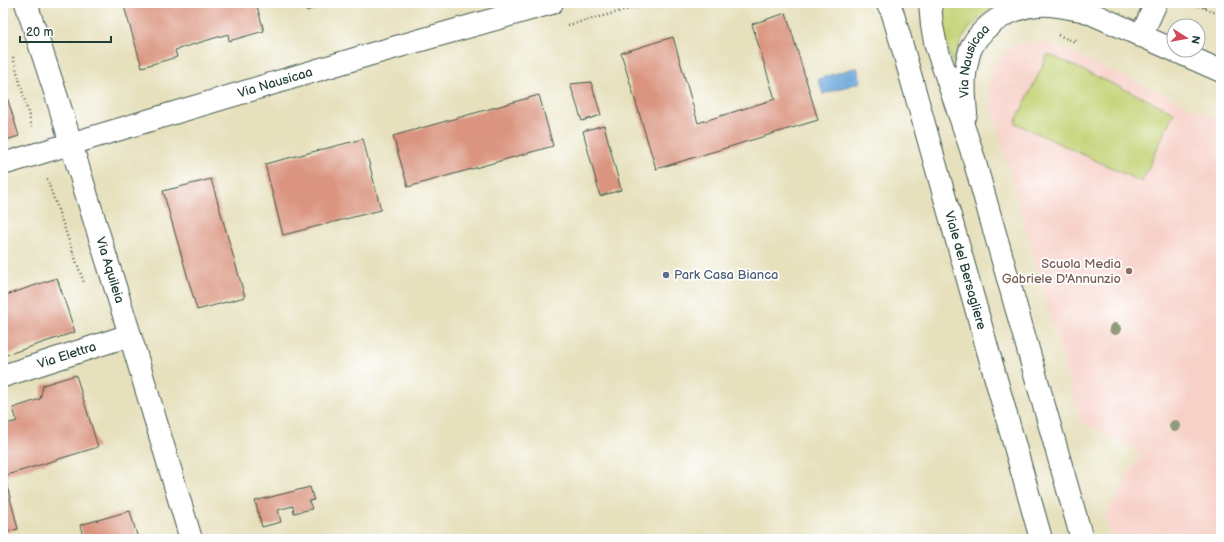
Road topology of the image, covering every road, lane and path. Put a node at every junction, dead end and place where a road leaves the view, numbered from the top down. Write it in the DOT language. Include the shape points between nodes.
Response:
graph roads {
  1 [pos="26,3"];
  2 [pos="549,3"];
  3 [pos="887,3"];
  4 [pos="930,3"];
  5 [pos="1156,3"];
  6 [pos="1191,3"];
  7 [pos="1207,3"];
  8 [pos="1205,8"];
  9 [pos="1078,15"];
  10 [pos="1221,15"];
  11 [pos="1054,34"];
  12 [pos="1141,36"];
  13 [pos="13,56"];
  14 [pos="1221,71"];
  15 [pos="966,131"];
  16 [pos="34,133"];
  17 [pos="71,144"];
  18 [pos="3,164"];
  19 [pos="56,203"];
  20 [pos="84,284"];
  21 [pos="130,335"];
  22 [pos="3,376"];
  23 [pos="191,539"];
  24 [pos="1041,539"];
  25 [pos="1082,539"];
  1 -- 17 [label="street, Via Aquileia"];
  2 -- 17 [label="street, Via Nausicaa"];
  3 -- 24 [label="street, Viale del Bersagliere" via="899,35"];
  4 -- 15 [label="street" via="936,46"];
  5 -- 12 [label="street"];
  6 -- 8 [label="path"];
  7 -- 8 [label="path"];
  8 -- 10 [label="path"];
  9 -- 11 [label="path" via="1075,42"];
  9 -- 12 [label="street, Via Nausicaa"];
  9 -- 15 [label="street, Via Nausicaa" via="1050,5 1032,6 1007,14 981,33 971,48 965,69"];
  12 -- 14 [label="street, Via Nausicaa"];
  13 -- 16 [label="path"];
  15 -- 25 [label="street"];
  17 -- 18 [label="street, Via Nausicaa"];
  17 -- 21 [label="street, Via Aquileia"];
  19 -- 20 [label="path"];
  21 -- 22 [label="street, Via Elettra"];
  21 -- 23 [label="street, Via Aquileia"];
}
